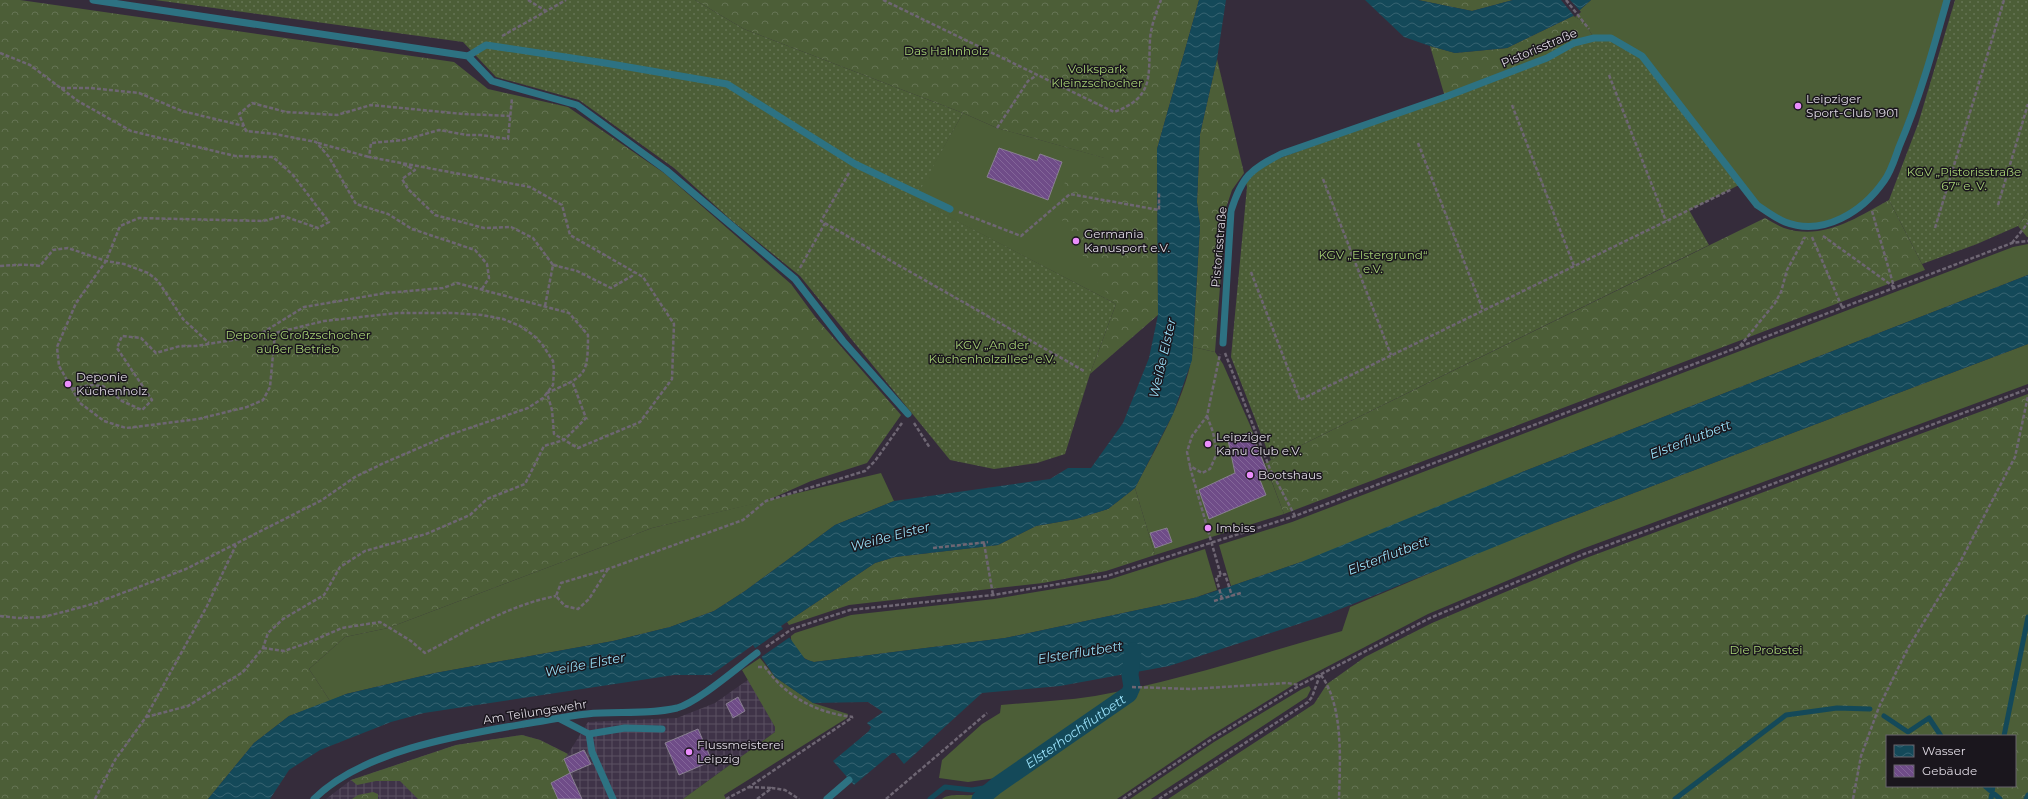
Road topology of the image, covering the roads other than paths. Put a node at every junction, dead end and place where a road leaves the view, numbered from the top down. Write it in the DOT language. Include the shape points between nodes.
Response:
graph roads {
  1 [pos="93,0"];
  2 [pos="1947,0"];
  3 [pos="468,56"];
  4 [pos="950,209"];
  5 [pos="1223,343"];
  6 [pos="908,414"];
  7 [pos="757,653"];
  8 [pos="560,718"];
  9 [pos="662,730"];
  10 [pos="589,734"];
  11 [pos="849,780"];
  12 [pos="314,799"];
  13 [pos="614,799"];
  14 [pos="827,799"];
  1 -- 3 [label="lane"];
  2 -- 5 [label="lane, Pistorisstraße" via="1910,121 1886,180 1868,202 1852,213 1833,222 1808,227 1786,222 1769,213 1757,204 1642,56 1611,38 1594,38 1574,43 1547,58 1445,97 1281,154 1261,164 1245,177 1236,193 1231,211"];
  3 -- 4 [label="lane" via="486,45 605,62 727,84 854,164"];
  3 -- 6 [label="lane" via="492,81 577,105 666,170 795,279 843,340"];
  7 -- 8 [label="lane, Am Teilungswehr" via="702,694 679,707"];
  8 -- 10 [label="lane"];
  8 -- 12 [label="lane, Am Teilungswehr" via="458,736 413,748 366,765 335,782"];
  9 -- 10 [label="lane" via="625,728"];
  10 -- 13 [label="lane" via="592,752"];
  11 -- 14 [label="lane"];
}
